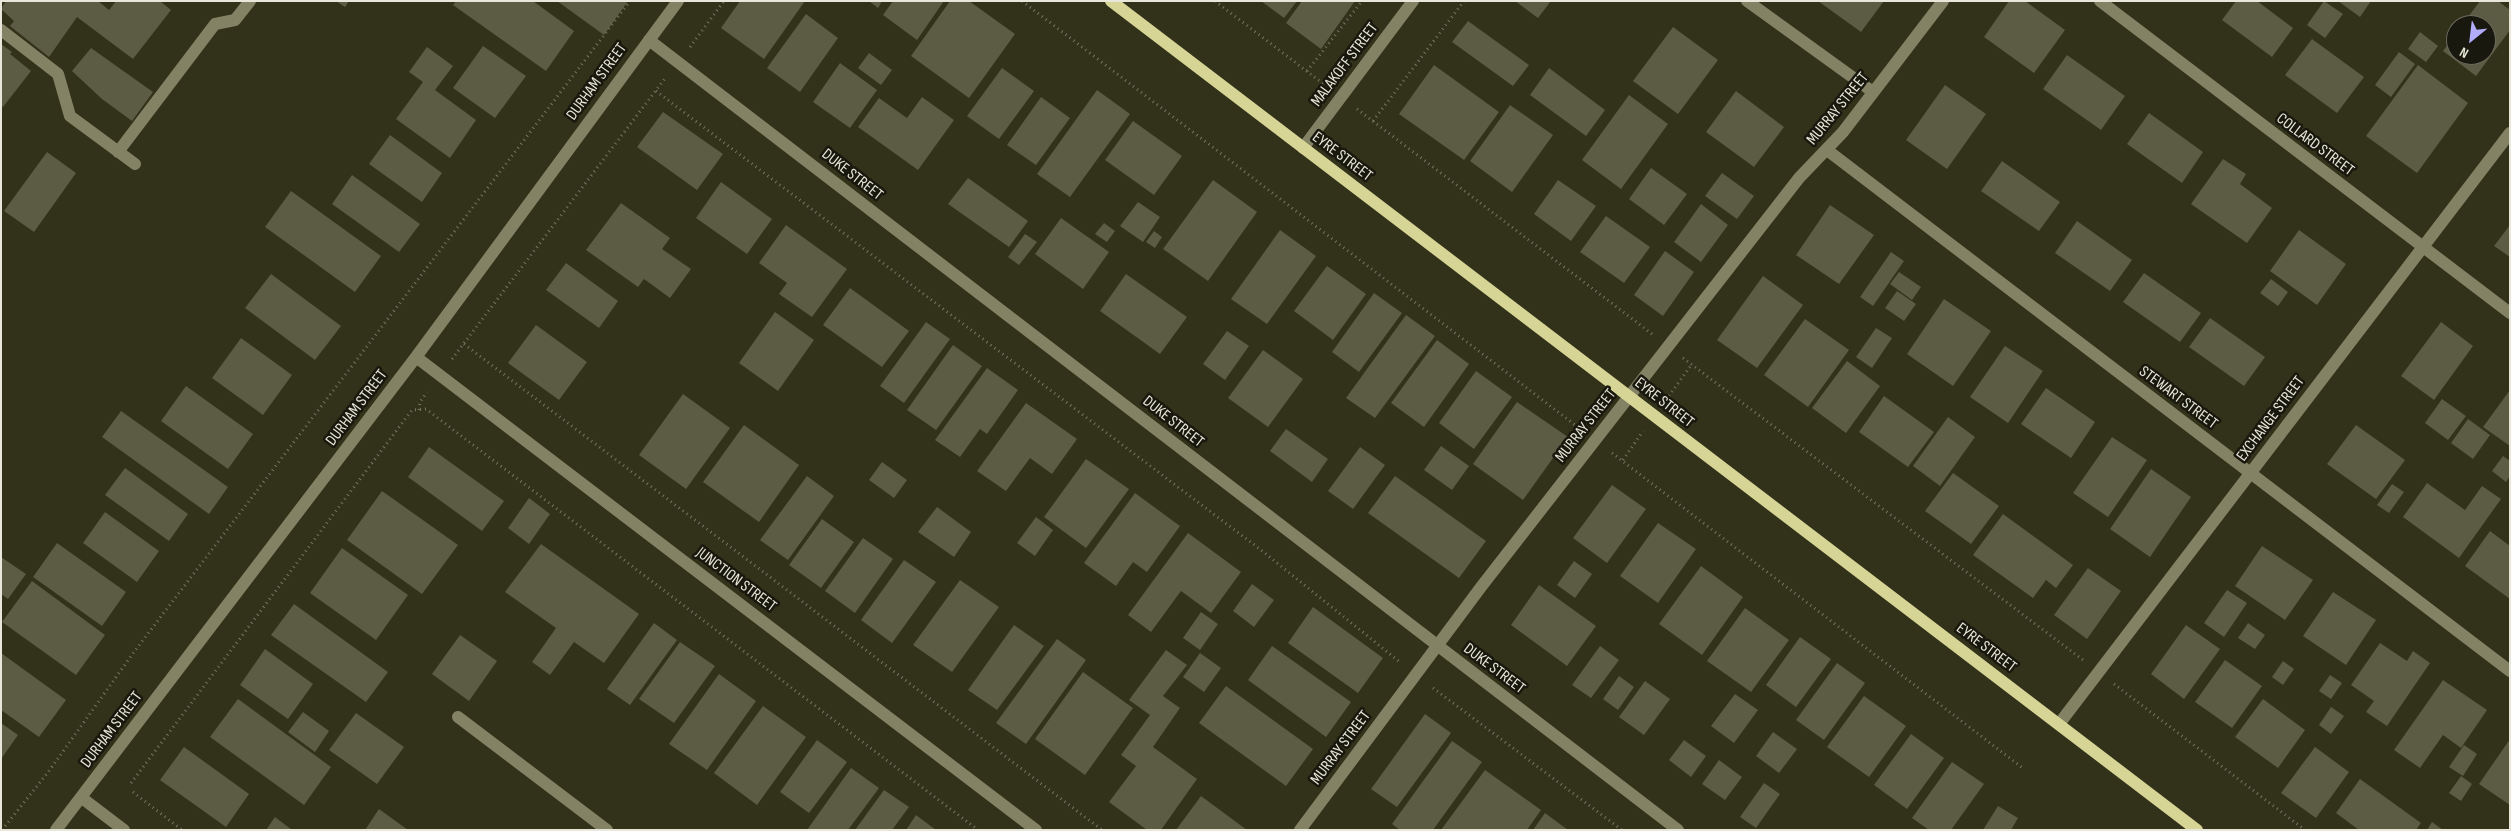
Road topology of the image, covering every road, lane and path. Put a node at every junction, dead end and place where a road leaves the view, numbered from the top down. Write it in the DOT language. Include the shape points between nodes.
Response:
graph roads {
  1 [pos="250,1"];
  2 [pos="630,1"];
  3 [pos="678,1"];
  4 [pos="1022,1"];
  5 [pos="1111,1"];
  6 [pos="1215,1"];
  7 [pos="1362,1"];
  8 [pos="1413,1"];
  9 [pos="1464,1"];
  10 [pos="1747,1"];
  11 [pos="1943,1"];
  12 [pos="2100,1"];
  13 [pos="1,30"];
  14 [pos="649,40"];
  15 [pos="1872,92"];
  16 [pos="2510,134"];
  17 [pos="1303,148"];
  18 [pos="1826,150"];
  19 [pos="118,152"];
  20 [pos="135,164"];
  21 [pos="2423,248"];
  22 [pos="2510,313"];
  23 [pos="464,344"];
  24 [pos="1669,348"];
  25 [pos="416,356"];
  26 [pos="440,375"];
  27 [pos="1630,397"];
  28 [pos="419,410"];
  29 [pos="1582,431"];
  30 [pos="1595,441"];
  31 [pos="2250,474"];
  32 [pos="1437,646"];
  33 [pos="1404,665"];
  34 [pos="2510,671"];
  35 [pos="2098,672"];
  36 [pos="1434,688"];
  37 [pos="458,717"];
  38 [pos="2059,724"];
  39 [pos="2024,769"];
  40 [pos="131,784"];
  41 [pos="133,792"];
  42 [pos="82,798"];
  43 [pos="2,830"];
  44 [pos="56,830"];
  45 [pos="124,830"];
  46 [pos="182,830"];
  47 [pos="607,830"];
  48 [pos="978,830"];
  49 [pos="1036,830"];
  50 [pos="1102,830"];
  51 [pos="1300,830"];
  52 [pos="1622,830"];
  53 [pos="1678,830"];
  54 [pos="2197,830"];
  55 [pos="2305,830"];
  1 -- 19 [label="street" via="236,20 215,24"];
  2 -- 43 [label="path"];
  3 -- 14 [label="street, DURHAM STREET"];
  4 -- 29 [label="path"];
  5 -- 17 [label="main road, EYRE STREET"];
  6 -- 7 [label="path" via="1307,72"];
  8 -- 17 [label="street, MALAKOFF STREET"];
  9 -- 24 [label="path" via="1374,121"];
  10 -- 15 [label="street"];
  11 -- 15 [label="street, MURRAY STREET"];
  12 -- 21 [label="street, COLLARD STREET"];
  13 -- 19 [label="street" via="58,74 70,116"];
  14 -- 25 [label="street, DURHAM STREET"];
  14 -- 32 [label="street, DUKE STREET"];
  15 -- 18 [label="street, MURRAY STREET"];
  16 -- 21 [label="street, EXCHANGE STREET"];
  17 -- 27 [label="main road, EYRE STREET"];
  18 -- 24 [label="street, MURRAY STREET" via="1800,178"];
  18 -- 31 [label="street, STEWART STREET"];
  19 -- 20 [label="street"];
  21 -- 22 [label="street, COLLARD STREET"];
  21 -- 31 [label="street, EXCHANGE STREET"];
  23 -- 26 [label="path"];
  23 -- 33 [label="path" via="656,91 1253,544"];
  23 -- 50 [label="path"];
  24 -- 27 [label="street, MURRAY STREET"];
  24 -- 35 [label="path"];
  25 -- 26 [label="street, JUNCTION STREET"];
  25 -- 42 [label="street, DURHAM STREET"];
  26 -- 28 [label="path" via="420,402"];
  26 -- 49 [label="street, JUNCTION STREET"];
  27 -- 30 [label="street, MURRAY STREET"];
  27 -- 38 [label="main road, EYRE STREET"];
  28 -- 40 [label="path" via="412,410"];
  28 -- 48 [label="path" via="426,408"];
  30 -- 32 [label="street, MURRAY STREET"];
  30 -- 39 [label="path"];
  31 -- 34 [label="street, STEWART STREET"];
  31 -- 35 [label="street, EXCHANGE STREET"];
  32 -- 51 [label="street, MURRAY STREET"];
  32 -- 53 [label="street, DUKE STREET"];
  35 -- 38 [label="street, EXCHANGE STREET"];
  35 -- 55 [label="path"];
  36 -- 52 [label="path"];
  37 -- 47 [label="street"];
  38 -- 54 [label="main road, EYRE STREET"];
  41 -- 46 [label="path"];
  42 -- 44 [label="street, DURHAM STREET"];
  42 -- 45 [label="street"];
}
